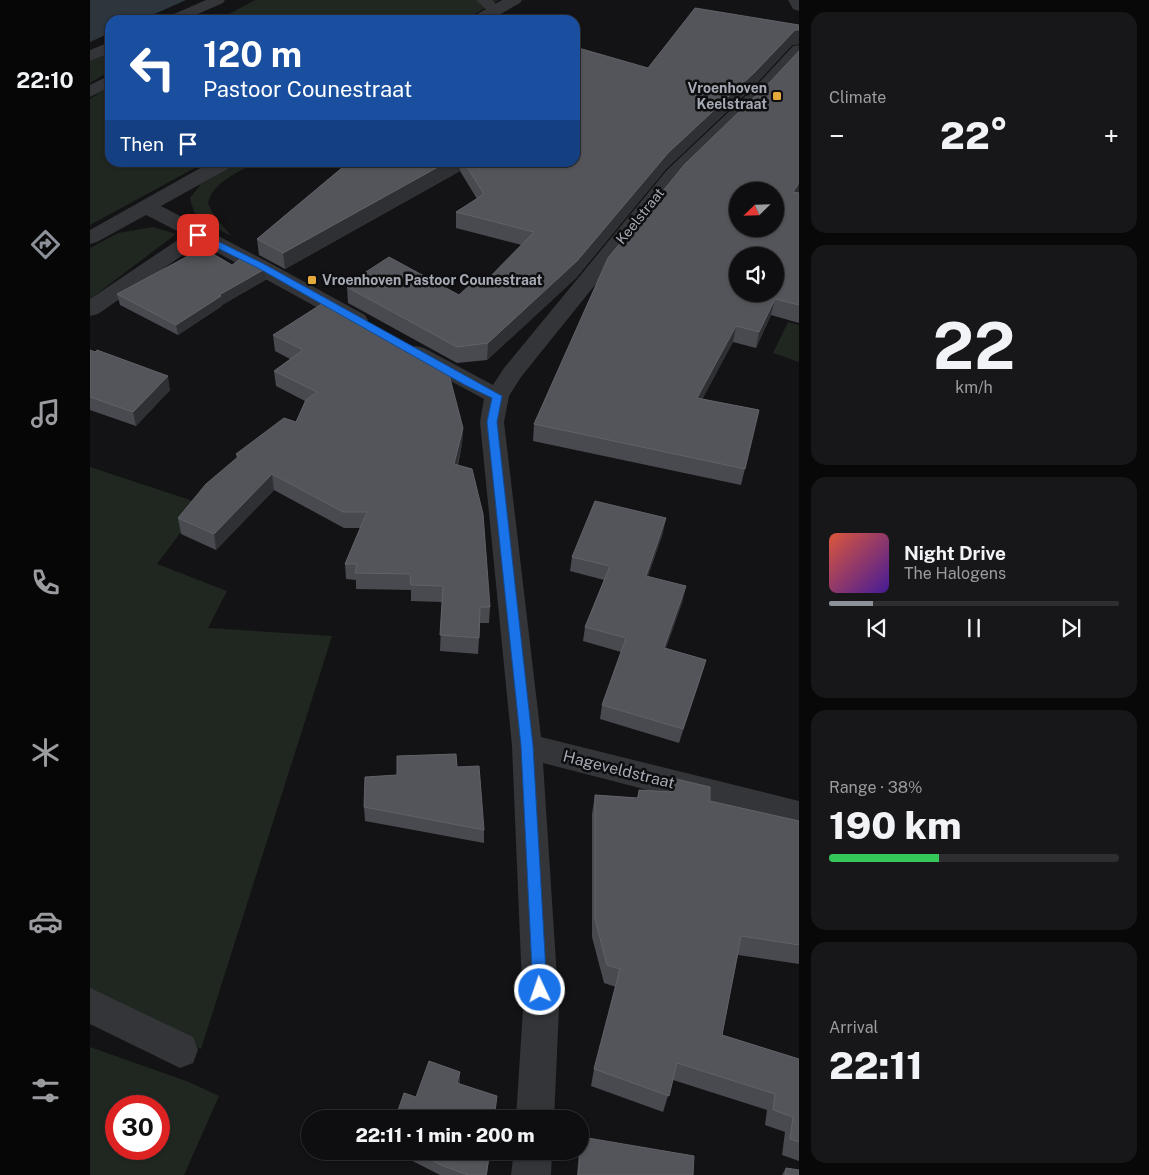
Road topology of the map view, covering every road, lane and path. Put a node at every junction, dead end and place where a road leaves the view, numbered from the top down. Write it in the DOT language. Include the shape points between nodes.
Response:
graph roads {
  1 [pos="218,0"];
  2 [pos="234,0"];
  3 [pos="514,0"];
  4 [pos="796,0"];
  5 [pos="489,5"];
  6 [pos="799,6"];
  7 [pos="184,15"];
  8 [pos="214,15"];
  9 [pos="105,49"];
  10 [pos="799,50"];
  11 [pos="90,56"];
  12 [pos="105,83"];
  13 [pos="90,92"];
  14 [pos="217,167"];
  15 [pos="147,207"];
  16 [pos="198,235"];
  17 [pos="90,238"];
  18 [pos="90,309"];
  19 [pos="497,396"];
  20 [pos="527,746"];
  21 [pos="799,815"];
  22 [pos="90,1005"];
  23 [pos="180,1050"];
  24 [pos="535,1110"];
  25 [pos="532,1160"];
  26 [pos="531,1175"];
  1 -- 7 [label="lane"];
  2 -- 8 [label="lane"];
  3 -- 5 [label="street"];
  4 -- 6 [label="street"];
  9 -- 11 [label="lane"];
  10 -- 19 [label="street, Keelstraat" via="674,174"];
  12 -- 13 [label="lane"];
  14 -- 15 [label="street"];
  15 -- 16 [label="street"];
  15 -- 17 [label="street"];
  16 -- 18 [label="street"];
  16 -- 19 [label="street" via="261,266"];
  19 -- 20 [label="street" via="492,422"];
  20 -- 21 [label="street, Hageveldstraat"];
  20 -- 24 [label="street" via="541,1009"];
  22 -- 23 [label="street"];
  25 -- 26 [label="street"];
}
